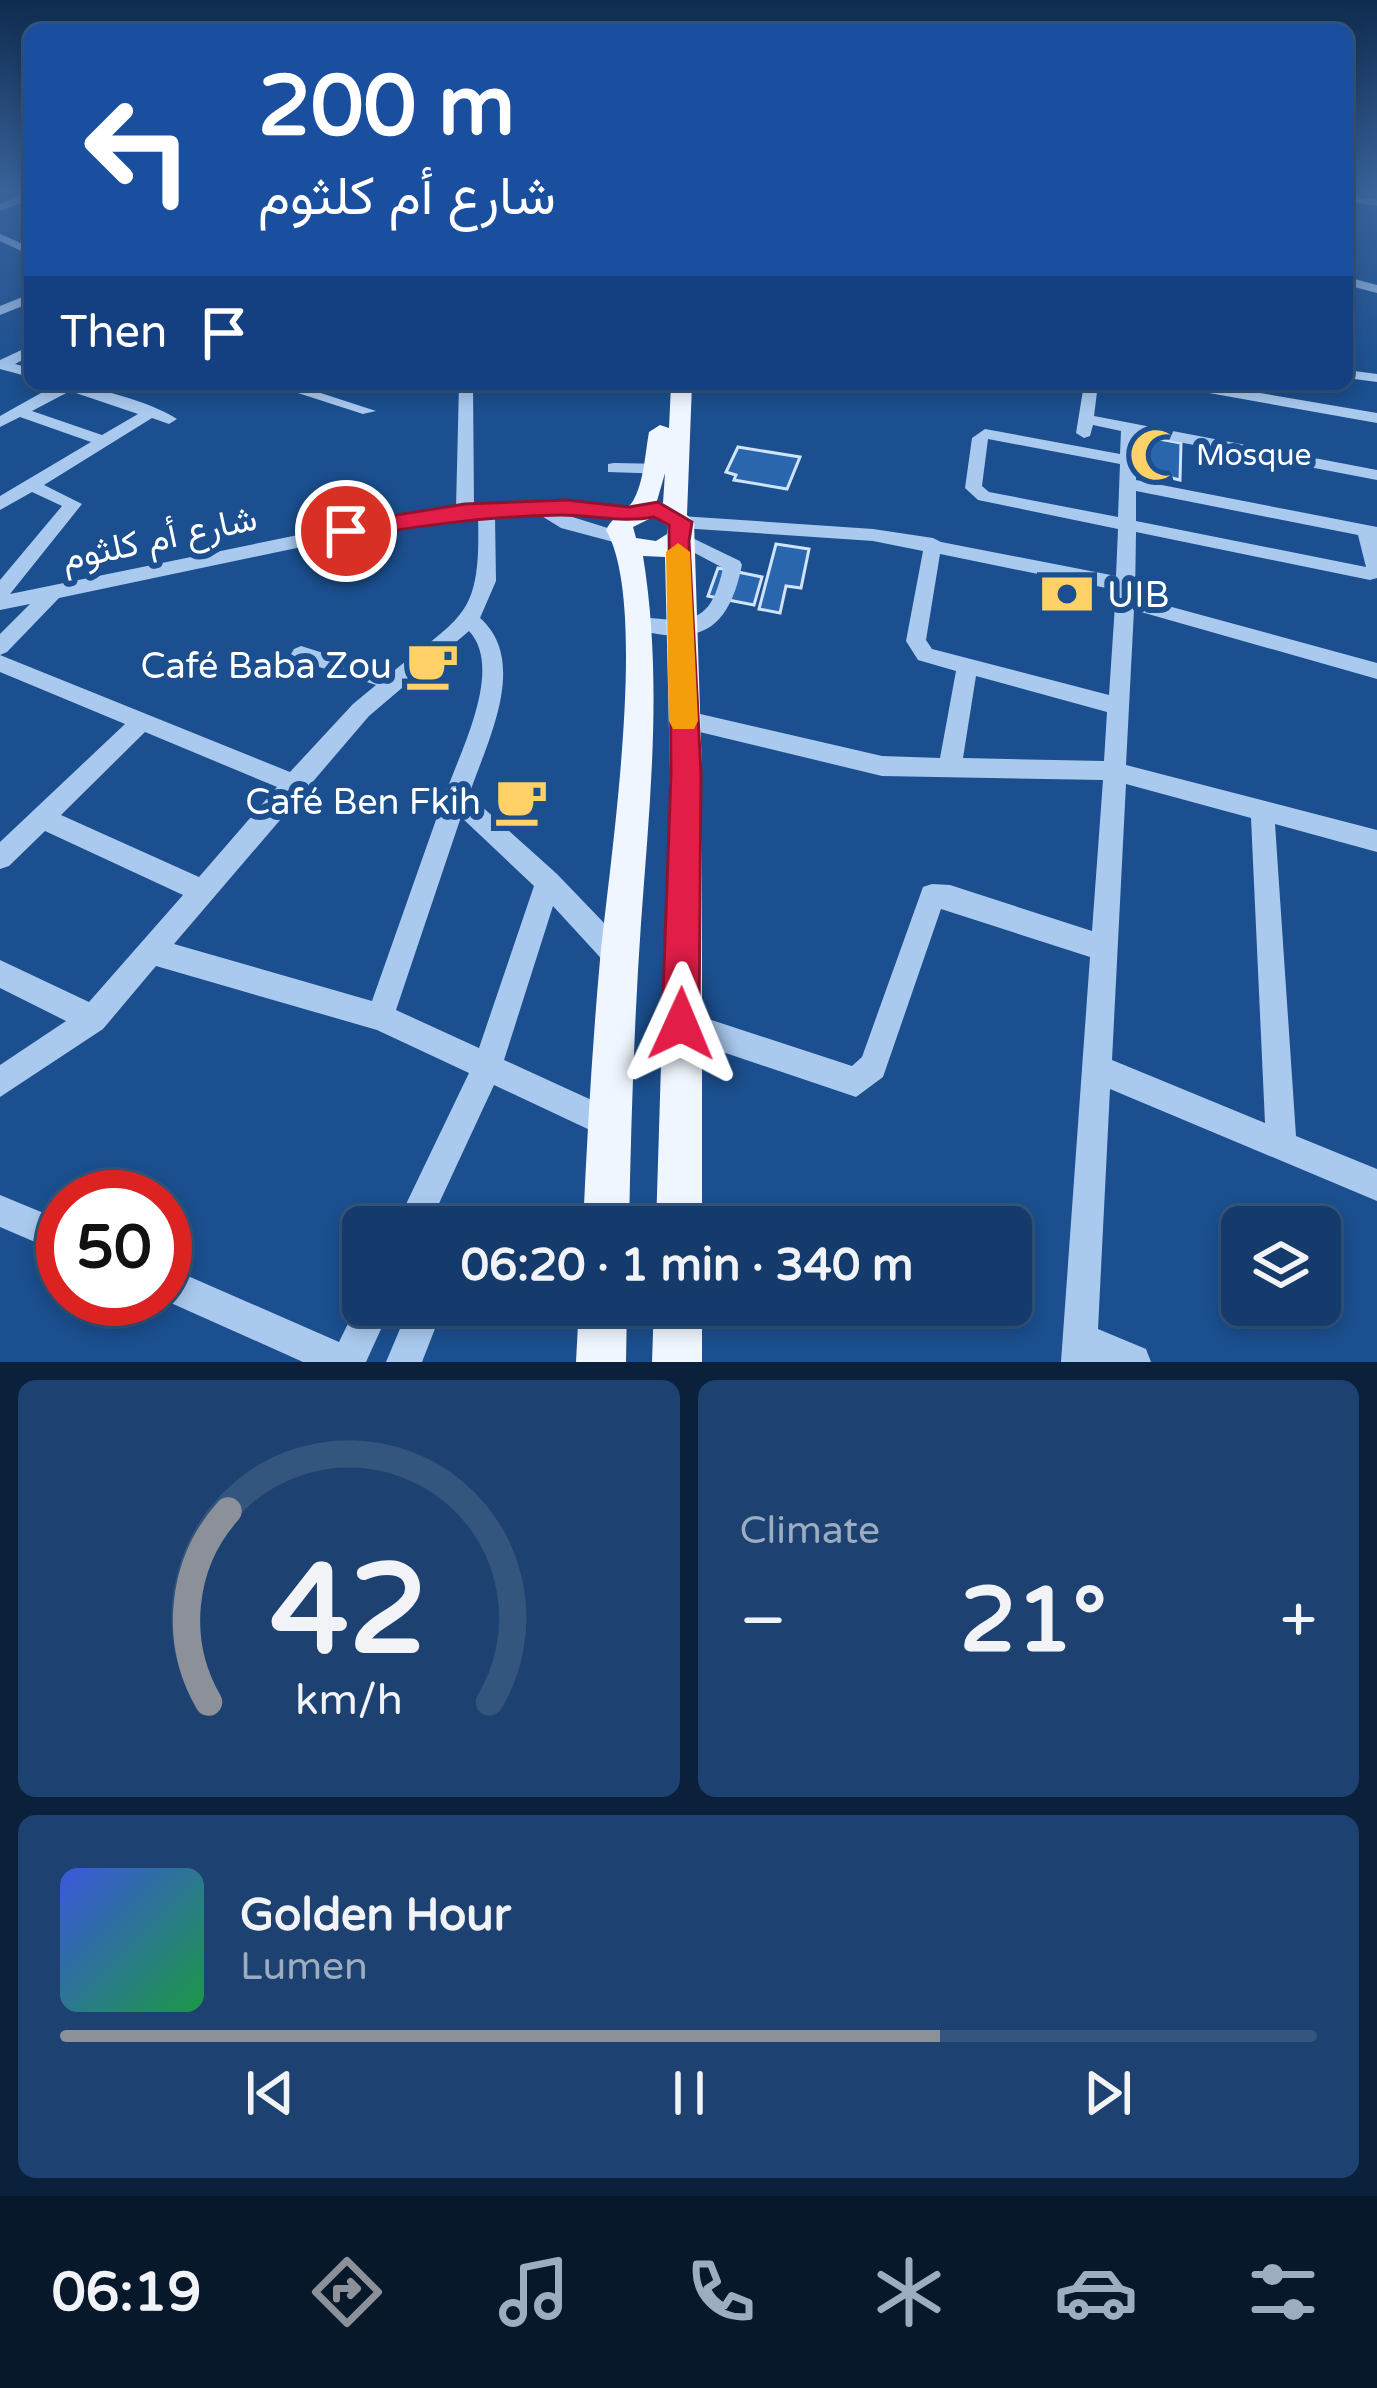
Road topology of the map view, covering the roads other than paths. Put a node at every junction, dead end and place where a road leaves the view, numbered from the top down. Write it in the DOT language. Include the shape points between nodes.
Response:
graph roads {
  1 [pos="58,390"];
  2 [pos="86,390"];
  3 [pos="297,390"];
  4 [pos="330,390"];
  5 [pos="466,390"];
  6 [pos="668,390"];
  7 [pos="682,390"];
  8 [pos="1090,390"];
  9 [pos="1216,390"];
  10 [pos="320,397"];
  11 [pos="368,410"];
  12 [pos="19,412"];
  13 [pos="1377,418"];
  14 [pos="1085,419"];
  15 [pos="0,422"];
  16 [pos="1129,428"];
  17 [pos="104,441"];
  18 [pos="1082,452"];
  19 [pos="614,468"];
  20 [pos="664,469"];
  21 [pos="1128,472"];
  22 [pos="1377,475"];
  23 [pos="31,485"];
  24 [pos="0,504"];
  25 [pos="475,511"];
  26 [pos="1128,524"];
  27 [pos="630,527"];
  28 [pos="678,529"];
  29 [pos="1371,532"];
  30 [pos="933,544"];
  31 [pos="0,592"];
  32 [pos="52,593"];
  33 [pos="1125,593"];
  34 [pos="0,603"];
  35 [pos="469,620"];
  36 [pos="641,624"];
  37 [pos="683,630"];
  38 [pos="0,647"];
  39 [pos="301,654"];
  40 [pos="0,663"];
  41 [pos="967,668"];
  42 [pos="1377,671"];
  43 [pos="394,682"];
  44 [pos="1119,706"];
  45 [pos="683,718"];
  46 [pos="143,721"];
  47 [pos="950,767"];
  48 [pos="1113,771"];
  49 [pos="294,784"];
  50 [pos="453,795"];
  51 [pos="1262,808"];
  52 [pos="42,818"];
  53 [pos="1377,841"];
  54 [pos="0,858"];
  55 [pos="548,882"];
  56 [pos="205,892"];
  57 [pos="1103,948"];
  58 [pos="154,952"];
  59 [pos="620,959"];
  60 [pos="0,974"];
  61 [pos="380,1017"];
  62 [pos="93,1019"];
  63 [pos="681,1024"];
  64 [pos="487,1067"];
  65 [pos="1097,1070"];
  66 [pos="0,1082"];
  67 [pos="609,1124"];
  68 [pos="1281,1144"];
  69 [pos="1377,1185"];
  70 [pos="421,1206"];
  71 [pos="607,1206"];
  72 [pos="679,1206"];
  73 [pos="0,1210"];
  74 [pos="36,1226"];
  75 [pos="192,1295"];
  76 [pos="364,1326"];
  77 [pos="418,1326"];
  78 [pos="602,1326"];
  79 [pos="678,1326"];
  80 [pos="1080,1350"];
  81 [pos="346,1362"];
  82 [pos="404,1362"];
  83 [pos="601,1362"];
  84 [pos="677,1362"];
  85 [pos="1133,1362"];
  1 -- 12 [label="street"];
  2 -- 17 [label="street" via="160,415"];
  3 -- 10 [label="street"];
  4 -- 10 [label="street"];
  5 -- 25 [label="street"];
  6 -- 20 [label="main road"];
  7 -- 20 [label="main road"];
  8 -- 14 [label="street"];
  9 -- 13 [label="street"];
  10 -- 11 [label="street"];
  12 -- 15 [label="street"];
  12 -- 17 [label="street"];
  14 -- 16 [label="street"];
  14 -- 18 [label="street"];
  16 -- 21 [label="street"];
  16 -- 22 [label="street"];
  17 -- 23 [label="street"];
  18 -- 21 [label="street"];
  18 -- 26 [label="street" via="985,434 973,488"];
  19 -- 20 [label="street"];
  20 -- 27 [label="main road"];
  20 -- 28 [label="main road"];
  21 -- 26 [label="street"];
  21 -- 29 [label="street"];
  23 -- 24 [label="street"];
  23 -- 31 [label="street" via="73,505"];
  25 -- 27 [label="street, شارع أم كلثوم" via="545,510 567,524"];
  25 -- 32 [label="street, شارع أم كلثوم"];
  25 -- 35 [label="street" via="488,577"];
  26 -- 29 [label="street" via="1370,574"];
  26 -- 33 [label="street"];
  27 -- 28 [label="main road" via="658,509"];
  27 -- 28 [label="main road" via="648,551"];
  27 -- 36 [label="main road"];
  28 -- 30 [label="street" via="840,531"];
  28 -- 37 [label="main road"];
  28 -- 37 [label="street" via="733,568 720,612"];
  30 -- 33 [label="street"];
  30 -- 41 [label="street" via="916,641 934,660"];
  32 -- 34 [label="street, شارع أم كلثوم"];
  32 -- 38 [label="street"];
  33 -- 42 [label="street"];
  33 -- 44 [label="street"];
  35 -- 43 [label="street"];
  35 -- 50 [label="street" via="489,638 495,664 482,726"];
  36 -- 37 [label="street"];
  36 -- 59 [label="main road"];
  37 -- 45 [label="main road"];
  39 -- 43 [label="street"];
  40 -- 46 [label="street"];
  41 -- 44 [label="street"];
  41 -- 47 [label="street"];
  43 -- 49 [label="street"];
  44 -- 48 [label="street"];
  45 -- 47 [label="street" via="882,766"];
  45 -- 63 [label="main road"];
  46 -- 49 [label="street"];
  46 -- 52 [label="street"];
  47 -- 48 [label="street"];
  48 -- 51 [label="street"];
  48 -- 57 [label="street"];
  49 -- 56 [label="street"];
  50 -- 55 [label="street"];
  50 -- 61 [label="street"];
  51 -- 53 [label="street"];
  51 -- 68 [label="street"];
  52 -- 54 [label="street"];
  52 -- 56 [label="street"];
  55 -- 59 [label="street"];
  55 -- 64 [label="street"];
  56 -- 58 [label="street"];
  57 -- 63 [label="street" via="932,896 873,1067 856,1082"];
  57 -- 65 [label="street"];
  58 -- 61 [label="street"];
  58 -- 62 [label="street"];
  59 -- 67 [label="main road"];
  60 -- 62 [label="street"];
  61 -- 64 [label="street"];
  62 -- 66 [label="street"];
  63 -- 72 [label="main road"];
  64 -- 67 [label="street"];
  64 -- 70 [label="street"];
  65 -- 68 [label="street"];
  65 -- 80 [label="street"];
  67 -- 71 [label="main road"];
  68 -- 69 [label="street"];
  73 -- 74 [label="street"];
  75 -- 81 [label="street"];
  76 -- 81 [label="street"];
  77 -- 82 [label="street"];
  78 -- 83 [label="main road"];
  79 -- 84 [label="main road"];
  80 -- 85 [label="street"];
}
